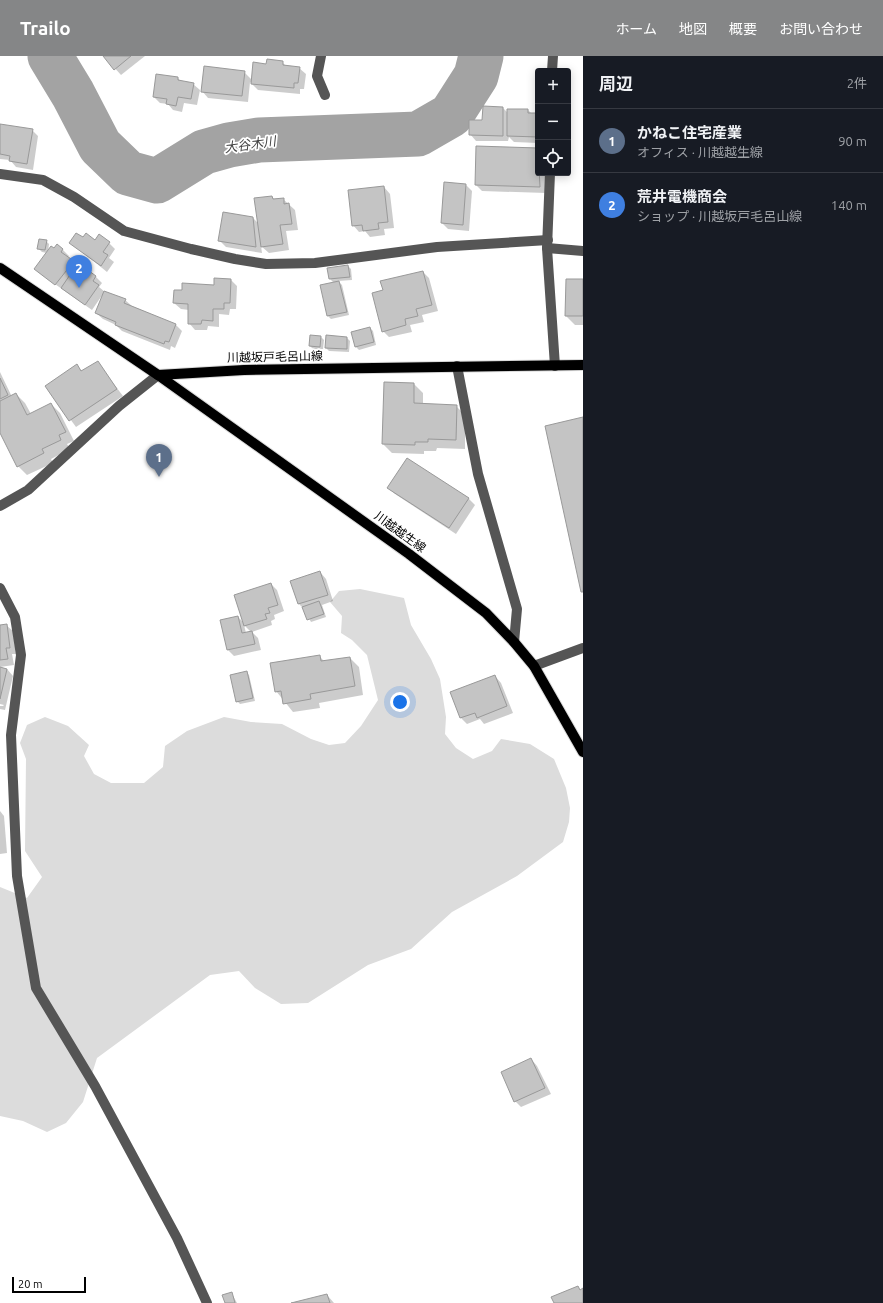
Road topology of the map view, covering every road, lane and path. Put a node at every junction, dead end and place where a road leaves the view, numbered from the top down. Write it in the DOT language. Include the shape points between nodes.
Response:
graph roads {
  1 [pos="321,56"];
  2 [pos="553,56"];
  3 [pos="552,68"];
  4 [pos="325,95"];
  5 [pos="0,174"];
  6 [pos="550,176"];
  7 [pos="548,244"];
  8 [pos="583,251"];
  9 [pos="0,268"];
  10 [pos="457,366"];
  11 [pos="555,366"];
  12 [pos="583,366"];
  13 [pos="158,375"];
  14 [pos="0,506"];
  15 [pos="0,588"];
  16 [pos="514,642"];
  17 [pos="583,648"];
  18 [pos="534,666"];
  19 [pos="583,752"];
  20 [pos="207,1303"];
  1 -- 4 [label="street" via="317,76"];
  2 -- 3 [label="street"];
  5 -- 7 [label="street" via="43,180 74,197 124,231 191,249 266,264 315,263 437,247"];
  6 -- 7 [label="street"];
  7 -- 8 [label="street"];
  7 -- 11 [label="street"];
  9 -- 13 [label="main road"];
  10 -- 11 [label="main road, 川越坂戸毛呂山線"];
  10 -- 13 [label="main road, 川越坂戸毛呂山線" via="244,370"];
  10 -- 16 [label="street" via="478,474 517,609"];
  11 -- 12 [label="main road, 川越坂戸毛呂山線"];
  13 -- 14 [label="street" via="119,406 28,490"];
  13 -- 16 [label="main road, 川越越生線" via="448,582 486,613"];
  15 -- 20 [label="street" via="15,617 21,655 11,735 17,876 36,988 95,1086 177,1238"];
  16 -- 18 [label="main road, 川越越生線"];
  17 -- 18 [label="street"];
  18 -- 19 [label="main road, 川越越生線"];
}
